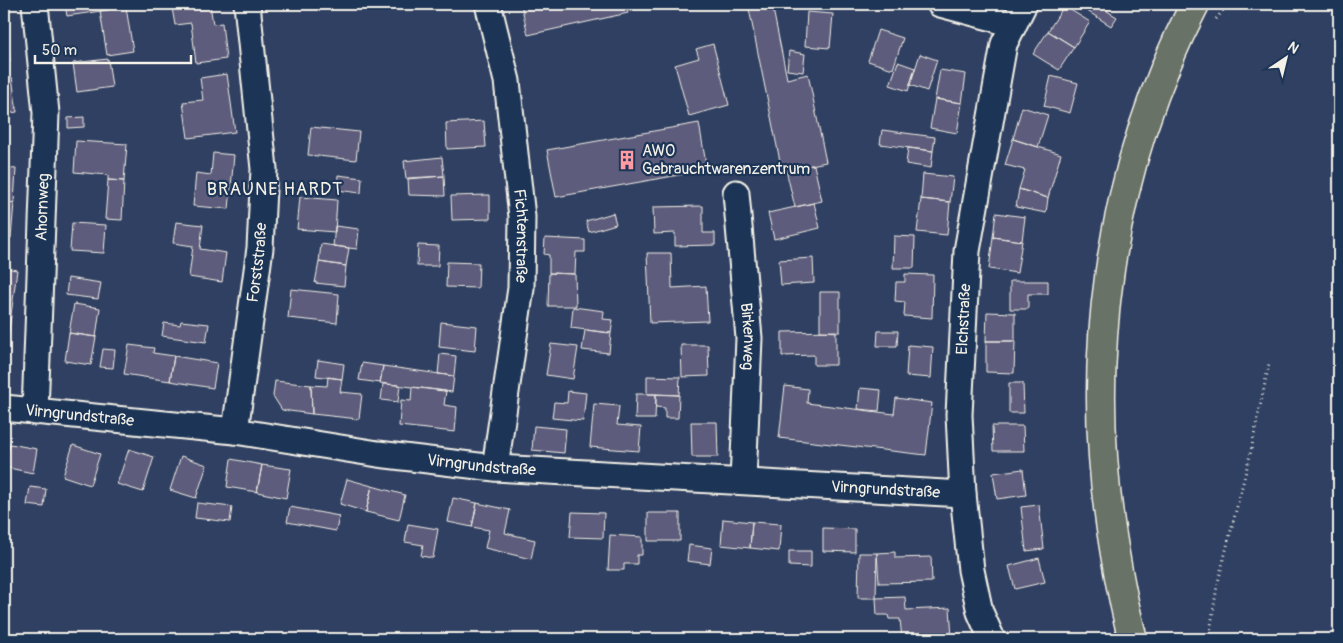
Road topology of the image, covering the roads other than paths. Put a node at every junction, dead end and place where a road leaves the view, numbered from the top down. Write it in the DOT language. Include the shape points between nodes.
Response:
graph roads {
  1 [pos="35,4"];
  2 [pos="247,4"];
  3 [pos="488,4"];
  4 [pos="940,4"];
  5 [pos="1024,4"];
  6 [pos="1195,4"];
  7 [pos="1013,26"];
  8 [pos="736,193"];
  9 [pos="4,408"];
  10 [pos="35,412"];
  11 [pos="235,431"];
  12 [pos="495,468"];
  13 [pos="743,481"];
  14 [pos="963,494"];
  15 [pos="992,639"];
  16 [pos="1133,639"];
  1 -- 10 [label="street, Ahornweg" via="46,113"];
  2 -- 11 [label="street, Forststraße" via="264,169 260,248"];
  3 -- 12 [label="street, Fichtenstraße" via="507,81 522,217 520,288"];
  4 -- 7 [label="street"];
  5 -- 7 [label="street, Elchstraße"];
  6 -- 16 [label="main road" via="1153,98 1131,165 1115,233 1105,303 1100,373 1102,452 1108,514 1126,617"];
  7 -- 14 [label="street, Elchstraße" via="1004,44 967,251 959,415"];
  8 -- 13 [label="street, Birkenweg" via="749,338"];
  9 -- 10 [label="street, Virngrundstraße"];
  10 -- 11 [label="street, Virngrundstraße"];
  11 -- 12 [label="street, Virngrundstraße" via="378,454"];
  12 -- 13 [label="street, Virngrundstraße"];
  13 -- 14 [label="street, Virngrundstraße"];
  14 -- 15 [label="street, Elchstraße" via="971,570 980,612"];
}
